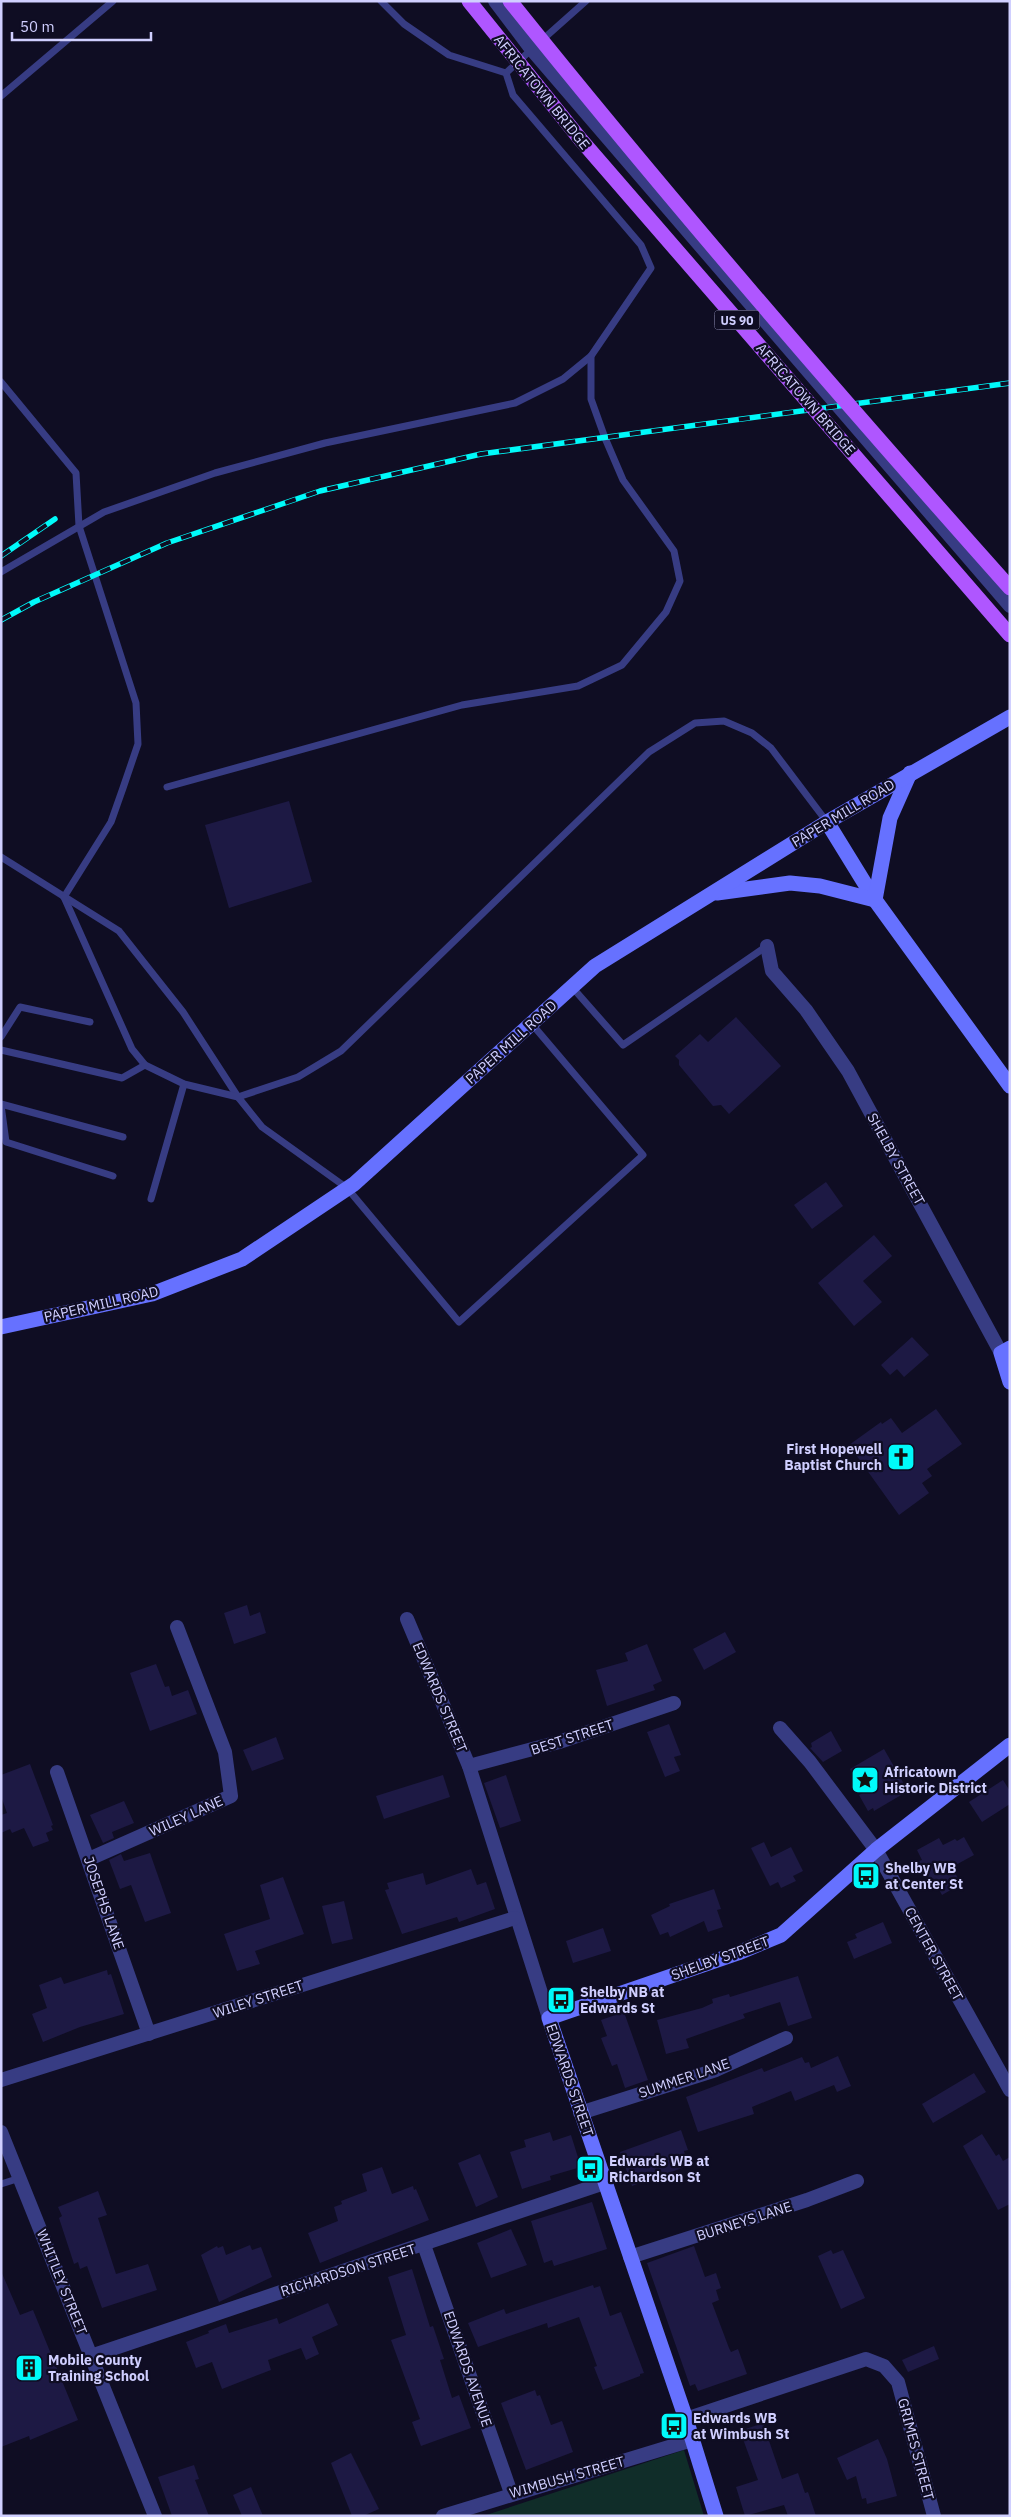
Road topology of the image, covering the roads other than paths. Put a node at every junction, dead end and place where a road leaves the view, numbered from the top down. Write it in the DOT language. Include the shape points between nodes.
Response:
graph roads {
  1 [pos="113,1"];
  2 [pos="381,1"];
  3 [pos="469,1"];
  4 [pos="495,1"];
  5 [pos="510,1"];
  6 [pos="586,1"];
  7 [pos="532,50"];
  8 [pos="506,73"];
  9 [pos="1,96"];
  10 [pos="591,356"];
  11 [pos="1,382"];
  12 [pos="79,526"];
  13 [pos="1,572"];
  14 [pos="1010,588"];
  15 [pos="1010,606"];
  16 [pos="1010,634"];
  17 [pos="1010,717"];
  18 [pos="910,773"];
  19 [pos="167,787"];
  20 [pos="827,822"];
  21 [pos="1,857"];
  22 [pos="710,894"];
  23 [pos="64,897"];
  24 [pos="875,900"];
  25 [pos="767,946"];
  26 [pos="572,986"];
  27 [pos="90,1022"];
  28 [pos="531,1023"];
  29 [pos="1,1037"];
  30 [pos="1,1050"];
  31 [pos="145,1065"];
  32 [pos="184,1084"];
  33 [pos="1010,1086"];
  34 [pos="238,1097"];
  35 [pos="1,1105"];
  36 [pos="123,1137"];
  37 [pos="113,1176"];
  38 [pos="347,1188"];
  39 [pos="151,1199"];
  40 [pos="1,1327"];
  41 [pos="1006,1351"];
  42 [pos="1010,1382"];
  43 [pos="407,1619"];
  44 [pos="177,1627"];
  45 [pos="674,1703"];
  46 [pos="780,1728"];
  47 [pos="1010,1745"];
  48 [pos="469,1766"];
  49 [pos="57,1772"];
  50 [pos="876,1850"];
  51 [pos="89,1859"];
  52 [pos="515,1918"];
  53 [pos="549,2018"];
  54 [pos="149,2034"];
  55 [pos="786,2038"];
  56 [pos="1,2080"];
  57 [pos="1010,2090"];
  58 [pos="580,2113"];
  59 [pos="1,2132"];
  60 [pos="20,2178"];
  61 [pos="857,2181"];
  62 [pos="604,2182"];
  63 [pos="1,2184"];
  64 [pos="424,2245"];
  65 [pos="630,2257"];
  66 [pos="92,2356"];
  67 [pos="686,2419"];
  68 [pos="692,2440"];
  69 [pos="511,2493"];
  70 [pos="155,2516"];
  71 [pos="443,2516"];
  72 [pos="716,2516"];
  73 [pos="934,2516"];
  1 -- 9 [label="lane"];
  2 -- 8 [label="lane" via="404,24 449,55"];
  3 -- 16 [label="main road, AFRICATOWN BRIDGE / US 90, bridge" via="581,140"];
  4 -- 7 [label="street"];
  5 -- 14 [label="main road, AFRICATOWN BRIDGE / US 90, bridge" via="607,122 802,353"];
  6 -- 7 [label="lane"];
  7 -- 8 [label="lane"];
  7 -- 15 [label="street"];
  8 -- 10 [label="lane" via="513,96 641,245 652,268"];
  10 -- 12 [label="lane" via="563,379 515,403 325,443 215,473 104,512"];
  10 -- 19 [label="lane" via="591,399 605,438 623,480 674,550 680,581 666,612 622,665 578,686 462,705"];
  11 -- 12 [label="lane" via="76,473"];
  12 -- 13 [label="lane"];
  12 -- 23 [label="lane" via="136,702 138,744 111,822"];
  17 -- 18 [label="street, PAPER MILL ROAD"];
  18 -- 20 [label="street, PAPER MILL ROAD"];
  18 -- 24 [label="street" via="890,818"];
  20 -- 22 [label="street, PAPER MILL ROAD"];
  20 -- 24 [label="street"];
  20 -- 34 [label="lane" via="771,748 752,733 724,721 695,723 649,752 341,1051 298,1077"];
  21 -- 23 [label="lane"];
  22 -- 24 [label="street" via="790,882"];
  22 -- 26 [label="street, PAPER MILL ROAD" via="595,966"];
  23 -- 31 [label="lane" via="132,1049"];
  23 -- 34 [label="lane" via="120,931 183,1012"];
  24 -- 33 [label="street"];
  25 -- 26 [label="lane" via="623,1045"];
  25 -- 41 [label="street, SHELBY STREET" via="772,971 806,1010 848,1071"];
  26 -- 28 [label="street, PAPER MILL ROAD"];
  27 -- 29 [label="lane" via="20,1007"];
  28 -- 38 [label="street, PAPER MILL ROAD"];
  28 -- 38 [label="lane" via="643,1155 459,1322"];
  30 -- 31 [label="lane" via="122,1078"];
  31 -- 32 [label="lane"];
  32 -- 34 [label="lane"];
  32 -- 39 [label="lane"];
  34 -- 38 [label="lane" via="262,1126"];
  35 -- 36 [label="lane"];
  35 -- 37 [label="lane" via="6,1142"];
  38 -- 40 [label="street, PAPER MILL ROAD" via="242,1259 152,1294"];
  41 -- 42 [label="street, SHELBY STREET"];
  43 -- 48 [label="street, EDWARDS STREET"];
  44 -- 51 [label="street, WILEY LANE" via="225,1752 230,1796"];
  45 -- 48 [label="street, BEST STREET" via="559,1742"];
  46 -- 50 [label="street, CENTER STREET" via="810,1762"];
  47 -- 50 [label="street, SHELBY STREET"];
  48 -- 52 [label="street, EDWARDS STREET"];
  49 -- 51 [label="street, JOSEPHS LANE"];
  50 -- 53 [label="street, SHELBY STREET" via="781,1935"];
  50 -- 57 [label="street, CENTER STREET"];
  51 -- 54 [label="street, JOSEPHS LANE"];
  52 -- 53 [label="street, EDWARDS STREET"];
  52 -- 54 [label="street, WILEY STREET"];
  53 -- 58 [label="street, EDWARDS STREET"];
  54 -- 56 [label="street, WILEY STREET"];
  55 -- 58 [label="street, SUMMER LANE" via="716,2070"];
  58 -- 62 [label="street, EDWARDS STREET"];
  59 -- 60 [label="street, WHITLEY STREET"];
  60 -- 63 [label="lane"];
  60 -- 66 [label="street, WHITLEY STREET"];
  61 -- 65 [label="street, BURNEYS LANE"];
  62 -- 64 [label="street, RICHARDSON STREET"];
  62 -- 65 [label="street, EDWARDS STREET"];
  64 -- 66 [label="street, RICHARDSON STREET"];
  64 -- 69 [label="street, EDWARDS AVENUE"];
  65 -- 67 [label="street, EDWARDS STREET"];
  66 -- 70 [label="street, WHITLEY STREET"];
  67 -- 68 [label="street, EDWARDS STREET"];
  67 -- 73 [label="street, GRIMES STREET" via="866,2359 884,2366 898,2382"];
  68 -- 69 [label="street, WIMBUSH STREET"];
  68 -- 72 [label="street, EDWARDS STREET"];
  69 -- 71 [label="street, WIMBUSH STREET"];
}
